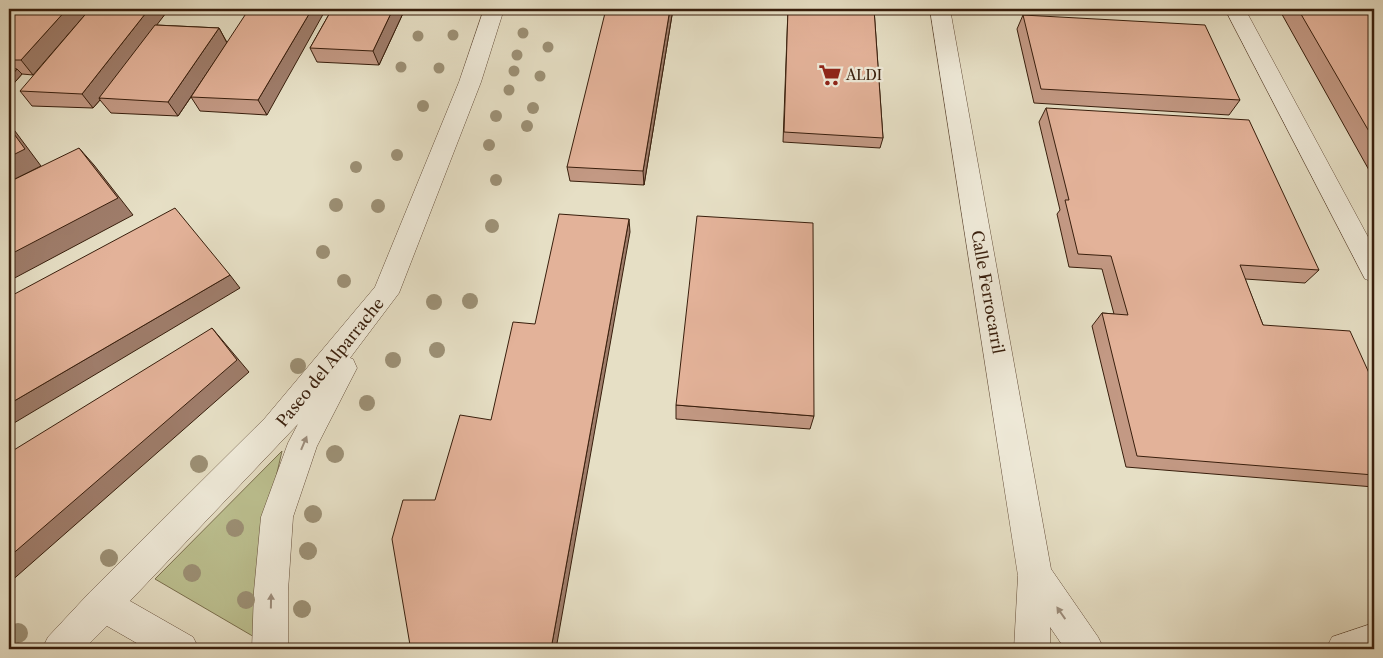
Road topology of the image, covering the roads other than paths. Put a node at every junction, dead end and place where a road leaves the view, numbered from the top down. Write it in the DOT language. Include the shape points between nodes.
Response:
graph roads {
  1 [pos="494,9"];
  2 [pos="940,9"];
  3 [pos="1235,9"];
  4 [pos="1374,272"];
  5 [pos="386,294"];
  6 [pos="1035,576"];
  7 [pos="102,604"];
  8 [pos="1374,640"];
  9 [pos="51,649"];
  10 [pos="60,649"];
  11 [pos="181,649"];
  12 [pos="270,649"];
  13 [pos="1032,649"];
  14 [pos="1086,649"];
  15 [pos="1344,649"];
  1 -- 5 [label="street, Paseo del Alparrache" via="470,82"];
  2 -- 6 [label="street, Calle Ferrocarril"];
  3 -- 4 [label="street"];
  5 -- 7 [label="street, Paseo del Alparrache" via="276,428"];
  12 -- 5 [label="street, one-way" via="277,517 303,443"];
  6 -- 13 [label="street, Calle Ferrocarril"];
  14 -- 6 [label="street, Calle Ferrocarril, one-way"];
  7 -- 9 [label="street, Paseo del Alparrache"];
  7 -- 10 [label="street, Paseo del Alparrache"];
  7 -- 11 [label="street"];
  8 -- 15 [label="street"];
}
